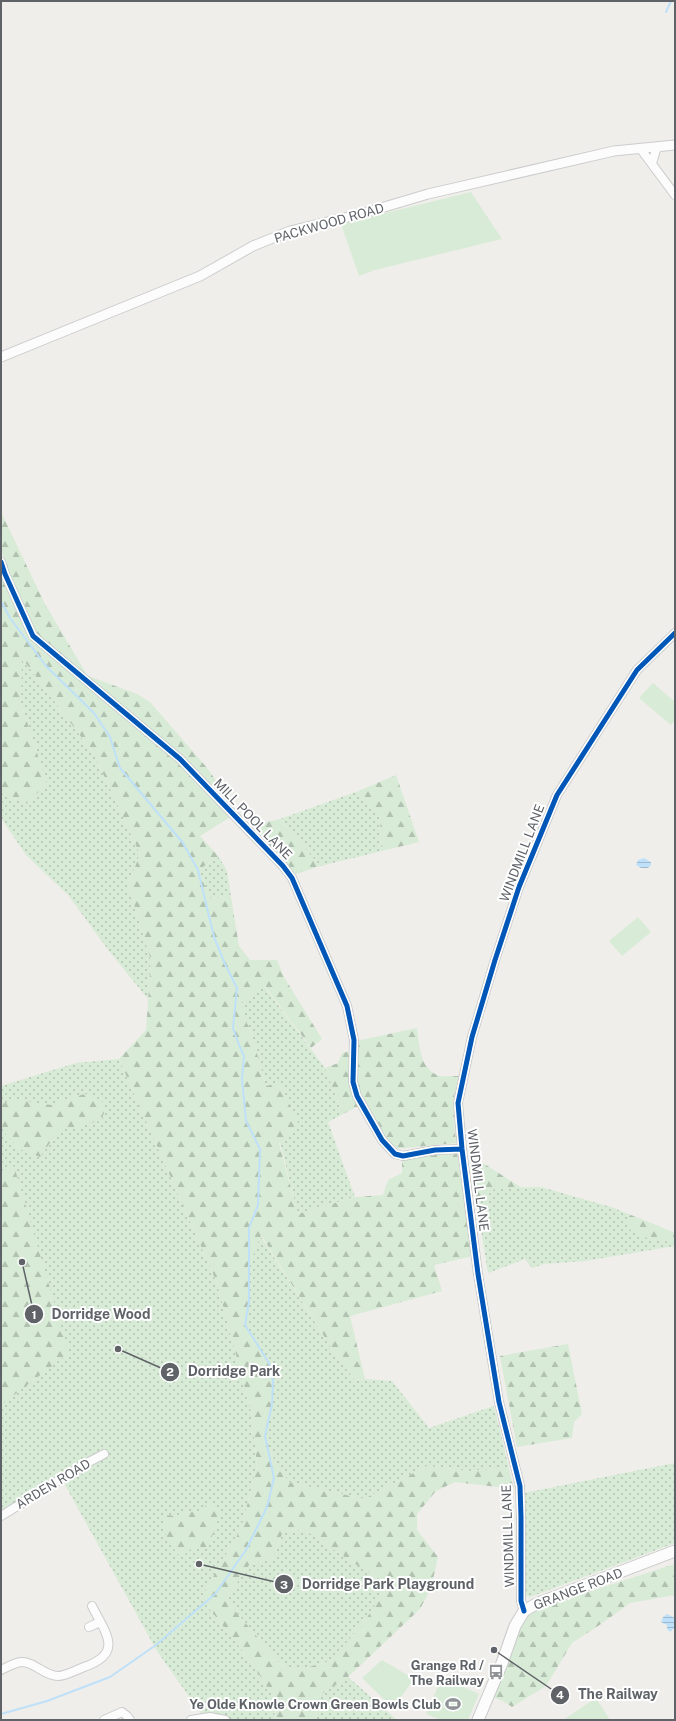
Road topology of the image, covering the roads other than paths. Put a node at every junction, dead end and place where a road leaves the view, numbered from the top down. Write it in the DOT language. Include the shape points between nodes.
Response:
graph roads {
  1 [pos="675,145"];
  2 [pos="659,147"];
  3 [pos="640,148"];
  4 [pos="652,164"];
  5 [pos="675,194"];
  6 [pos="1,357"];
  7 [pos="1,562"];
  8 [pos="675,633"];
  9 [pos="462,1148"];
  10 [pos="104,1454"];
  11 [pos="1,1516"];
  12 [pos="675,1551"];
  13 [pos="92,1606"];
  14 [pos="524,1611"];
  15 [pos="100,1622"];
  16 [pos="89,1627"];
  17 [pos="1,1670"];
  18 [pos="104,1720"];
  19 [pos="130,1720"];
  20 [pos="191,1720"];
  21 [pos="225,1720"];
  22 [pos="478,1720"];
  1 -- 2 [label="street, PACKWOOD ROAD"];
  2 -- 3 [label="street, PACKWOOD ROAD"];
  2 -- 4 [label="street"];
  3 -- 4 [label="street"];
  3 -- 6 [label="street, PACKWOOD ROAD" via="614,151 428,194 290,231 254,246 200,276"];
  4 -- 5 [label="street"];
  7 -- 9 [label="street, MILL POOL LANE" via="4,574 33,636 180,759 292,878 347,1006 354,1040 353,1082 357,1096 387,1147 395,1154 403,1156"];
  8 -- 9 [label="street, WINDMILL LANE" via="637,670 557,795 519,887 472,1037 458,1103"];
  9 -- 14 [label="street, WINDMILL LANE" via="478,1274 499,1402 520,1486 521,1601"];
  10 -- 11 [label="street, ARDEN ROAD"];
  12 -- 14 [label="main road, GRANGE ROAD" via="536,1604"];
  13 -- 15 [label="street"];
  14 -- 22 [label="main road, GRANGE ROAD" via="513,1631"];
  15 -- 16 [label="street"];
  15 -- 17 [label="street" via="110,1645 105,1656 91,1665 58,1676 24,1662"];
  18 -- 19 [label="street" via="122,1712"];
  20 -- 21 [label="street" via="210,1717"];
}
